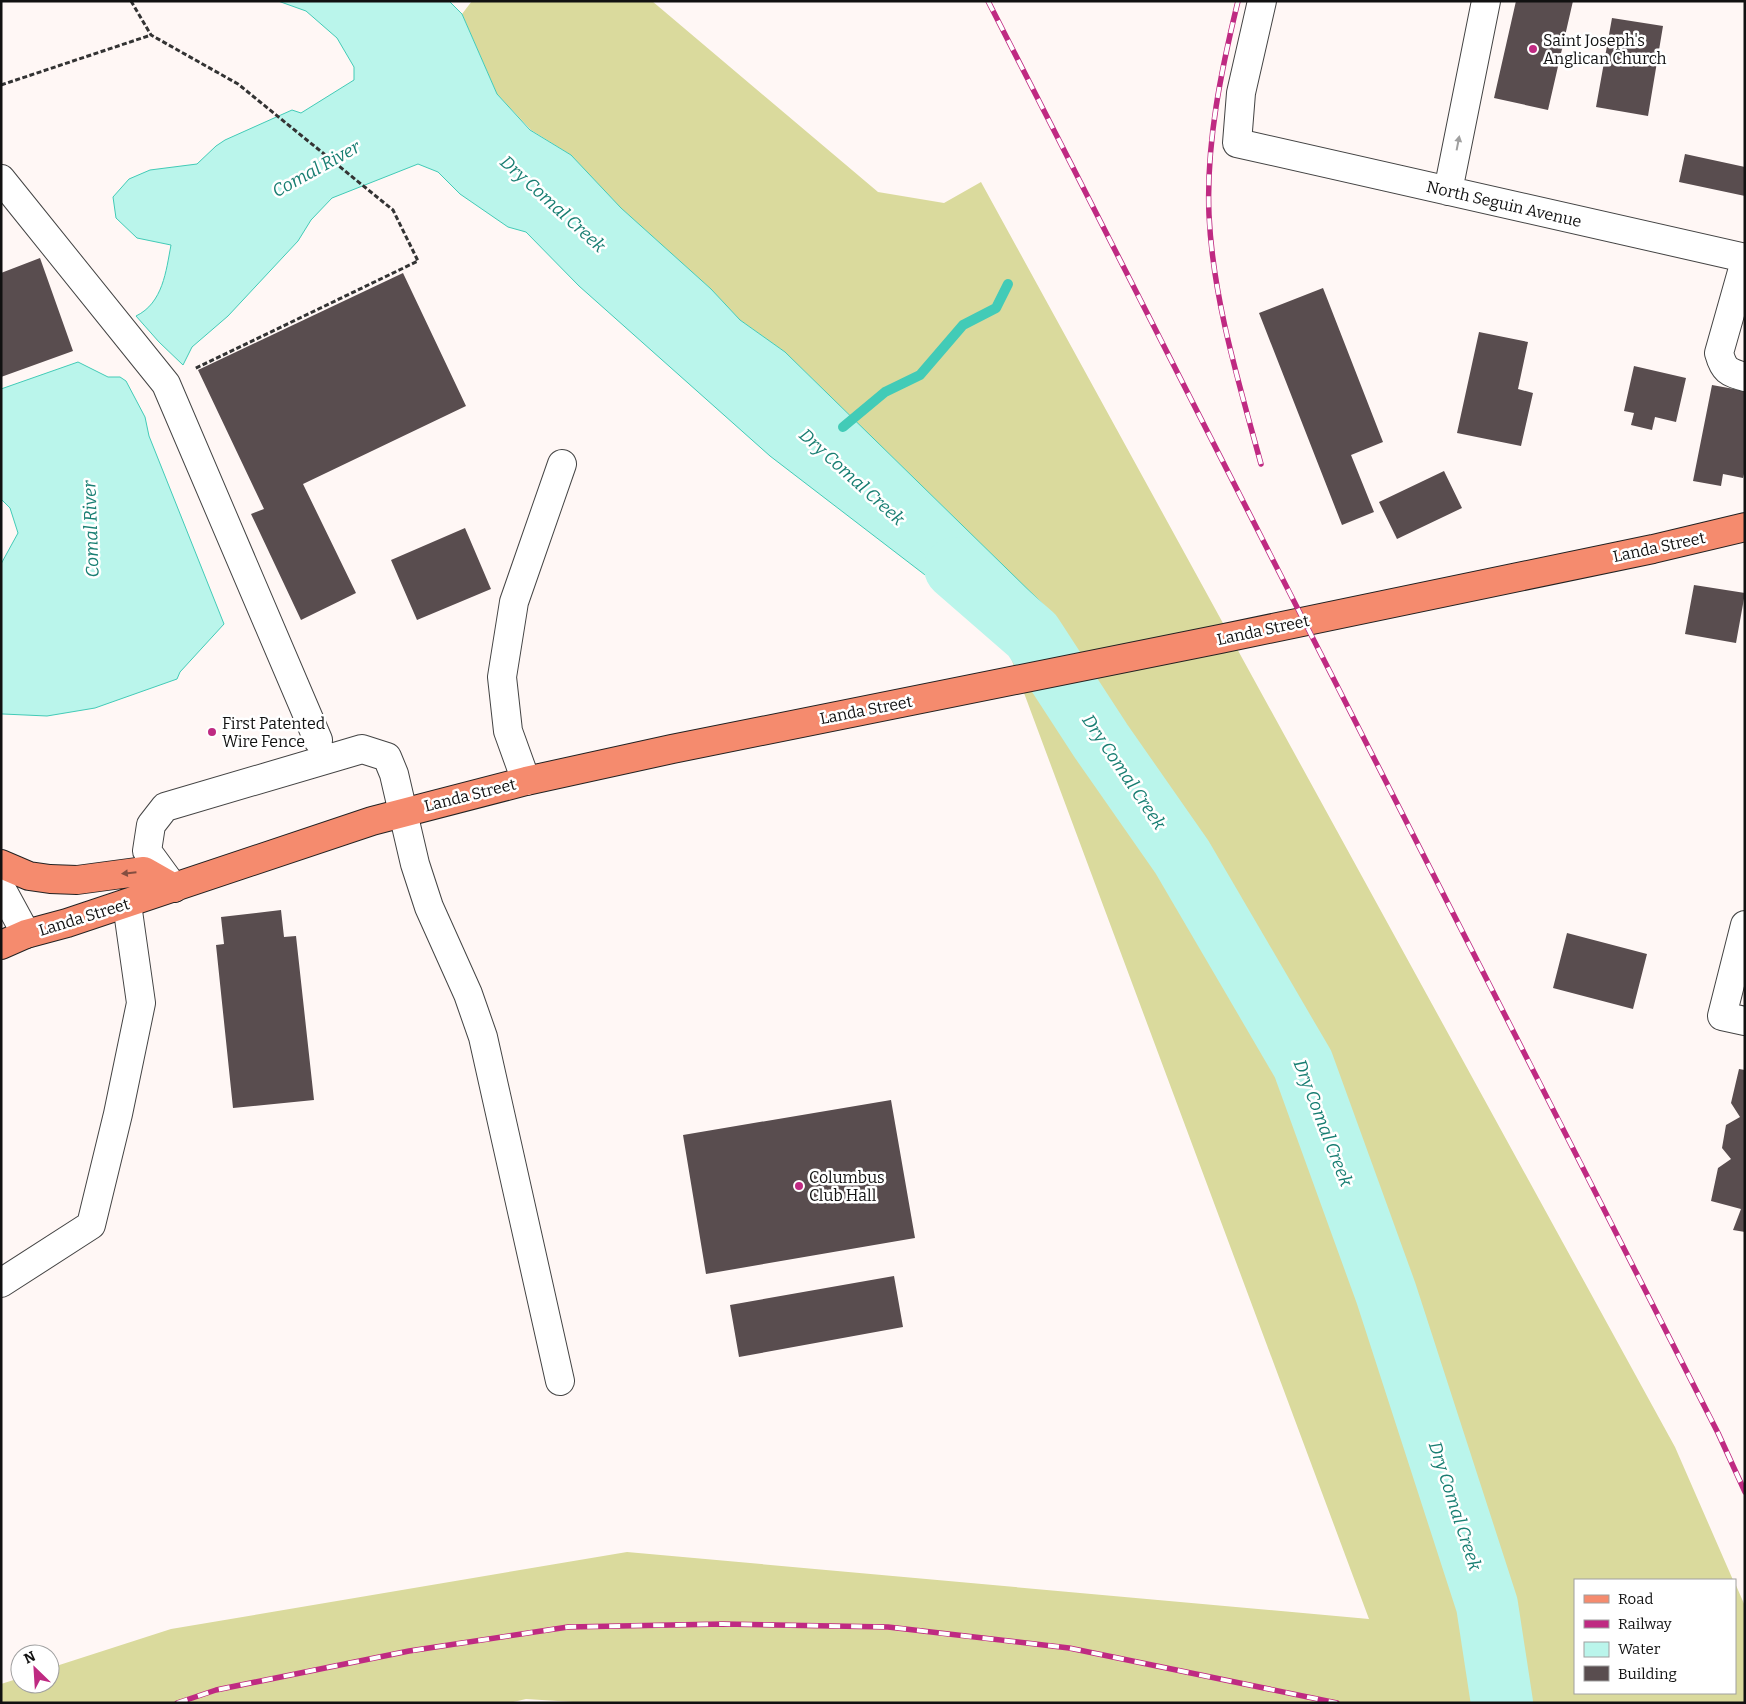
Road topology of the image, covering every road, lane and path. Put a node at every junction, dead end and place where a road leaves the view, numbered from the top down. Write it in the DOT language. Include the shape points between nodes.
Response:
graph roads {
  1 [pos="131,1"];
  2 [pos="1262,1"];
  3 [pos="1486,1"];
  4 [pos="151,34"];
  5 [pos="1,85"];
  6 [pos="1,179"];
  7 [pos="1448,191"];
  8 [pos="1745,260"];
  9 [pos="194,370"];
  10 [pos="1745,377"];
  11 [pos="562,464"];
  12 [pos="1745,527"];
  13 [pos="318,740"];
  14 [pos="526,781"];
  15 [pos="404,812"];
  16 [pos="1,864"];
  17 [pos="1,888"];
  18 [pos="174,888"];
  19 [pos="127,904"];
  20 [pos="1745,925"];
  21 [pos="26,934"];
  22 [pos="1,945"];
  23 [pos="1734,1019"];
  24 [pos="1,1283"];
  25 [pos="560,1381"];
  1 -- 4 [label="path"];
  2 -- 7 [label="street, North Seguin Avenue" via="1241,93 1237,142"];
  7 -- 3 [label="street, one-way"];
  4 -- 5 [label="path"];
  4 -- 9 [label="path" via="238,84 392,210 418,261"];
  6 -- 13 [label="street" via="166,384"];
  7 -- 8 [label="street, North Seguin Avenue"];
  8 -- 10 [label="street" via="1719,353 1729,372"];
  11 -- 14 [label="street" via="514,602 502,677 508,731"];
  12 -- 14 [label="main road, Landa Street" via="1653,549"];
  14 -- 15 [label="main road, Landa Street"];
  15 -- 18 [label="main road, Landa Street"];
  15 -- 18 [label="street" via="387,757 362,749 165,807 151,825 147,851"];
  15 -- 25 [label="street" via="415,864 429,907 484,1037"];
  18 -- 16 [label="main road, one-way" via="144,871 77,880 50,879 29,876"];
  17 -- 21 [label="street"];
  18 -- 19 [label="main road, Landa Street"];
  19 -- 21 [label="main road, Landa Street"];
  19 -- 24 [label="street" via="141,1003 90,1225"];
  20 -- 23 [label="street"];
  21 -- 22 [label="main road, Landa Street"];
}
